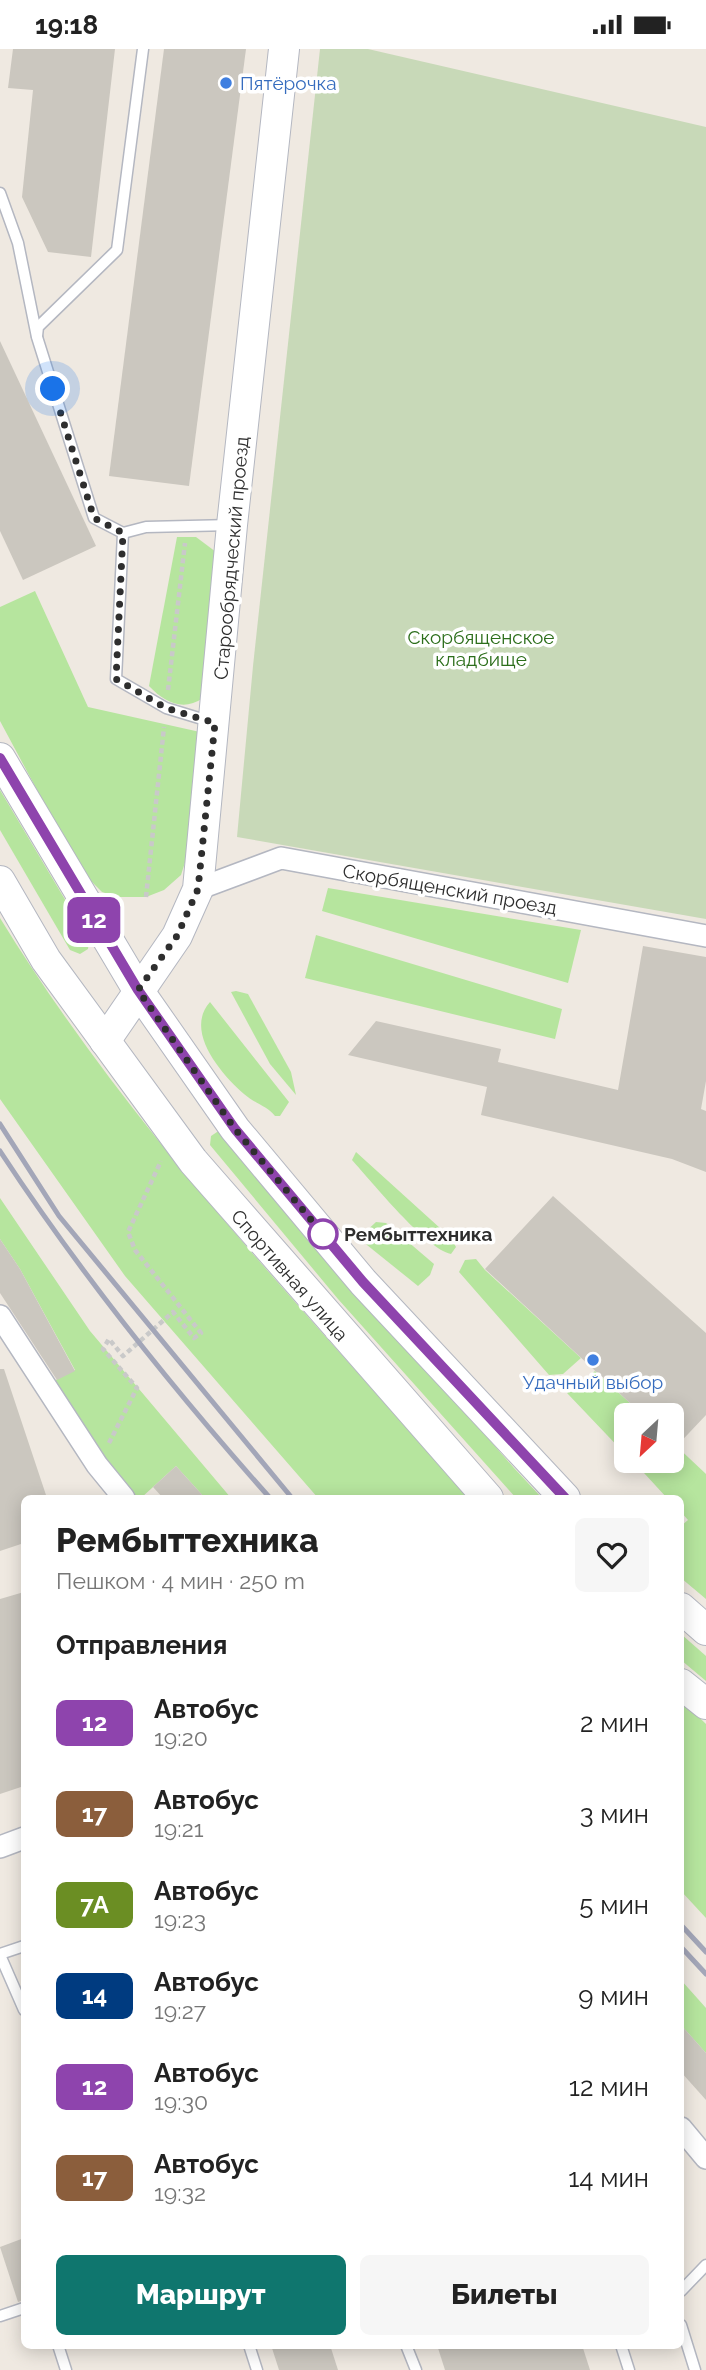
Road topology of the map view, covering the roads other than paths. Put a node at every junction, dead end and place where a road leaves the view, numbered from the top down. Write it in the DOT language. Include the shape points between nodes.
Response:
graph roads {
  1 [pos="144,49"];
  2 [pos="284,49"];
  3 [pos="0,193"];
  4 [pos="37,337"];
  5 [pos="232,525"];
  6 [pos="123,533"];
  7 [pos="215,723"];
  8 [pos="0,758"];
  9 [pos="0,881"];
  10 [pos="198,889"];
  11 [pos="706,936"];
  12 [pos="138,990"];
  13 [pos="105,1041"];
  14 [pos="0,1316"];
  15 [pos="122,1495"];
  16 [pos="485,1495"];
  17 [pos="562,1495"];
  18 [pos="684,1611"];
  19 [pos="706,1630"];
  20 [pos="684,1686"];
  21 [pos="706,1704"];
  22 [pos="21,1839"];
  23 [pos="0,1846"];
  24 [pos="21,1947"];
  25 [pos="0,1955"];
  26 [pos="21,2003"];
  27 [pos="684,2132"];
  28 [pos="706,2158"];
  29 [pos="706,2265"];
  30 [pos="684,2288"];
  31 [pos="21,2309"];
  32 [pos="0,2316"];
  33 [pos="684,2335"];
  34 [pos="59,2349"];
  35 [pos="250,2349"];
  36 [pos="408,2349"];
  37 [pos="622,2349"];
  38 [pos="66,2370"];
  39 [pos="257,2370"];
  40 [pos="416,2370"];
  41 [pos="629,2370"];
  42 [pos="695,2370"];
  1 -- 4 [label="lane" via="117,250 38,327"];
  2 -- 5 [label="main road, Старообрядческий проезд"];
  3 -- 4 [label="lane" via="18,243"];
  4 -- 6 [label="lane" via="94,518"];
  5 -- 6 [label="lane" via="146,527"];
  5 -- 7 [label="main road, Старообрядческий проезд"];
  6 -- 7 [label="lane" via="116,679 166,708"];
  7 -- 10 [label="main road, Старообрядческий проезд"];
  8 -- 12 [label="main road"];
  9 -- 13 [label="main road, Спортивная улица" via="46,960"];
  10 -- 11 [label="street, Скорбященский проезд" via="281,859"];
  10 -- 12 [label="main road, Старообрядческий проезд" via="177,936"];
  12 -- 13 [label="main road, Старообрядческий проезд"];
  12 -- 17 [label="main road" via="235,1129 348,1264"];
  13 -- 16 [label="main road, Спортивная улица" via="193,1161"];
  14 -- 15 [label="street"];
  18 -- 19 [label="main road"];
  20 -- 21 [label="main road"];
  22 -- 23 [label="street"];
  24 -- 25 [label="lane"];
  25 -- 26 [label="lane"];
  27 -- 28 [label="street"];
  29 -- 30 [label="lane"];
  31 -- 32 [label="lane"];
  33 -- 42 [label="lane"];
  34 -- 38 [label="lane"];
  35 -- 39 [label="lane"];
  36 -- 40 [label="lane"];
  37 -- 41 [label="lane"];
}
